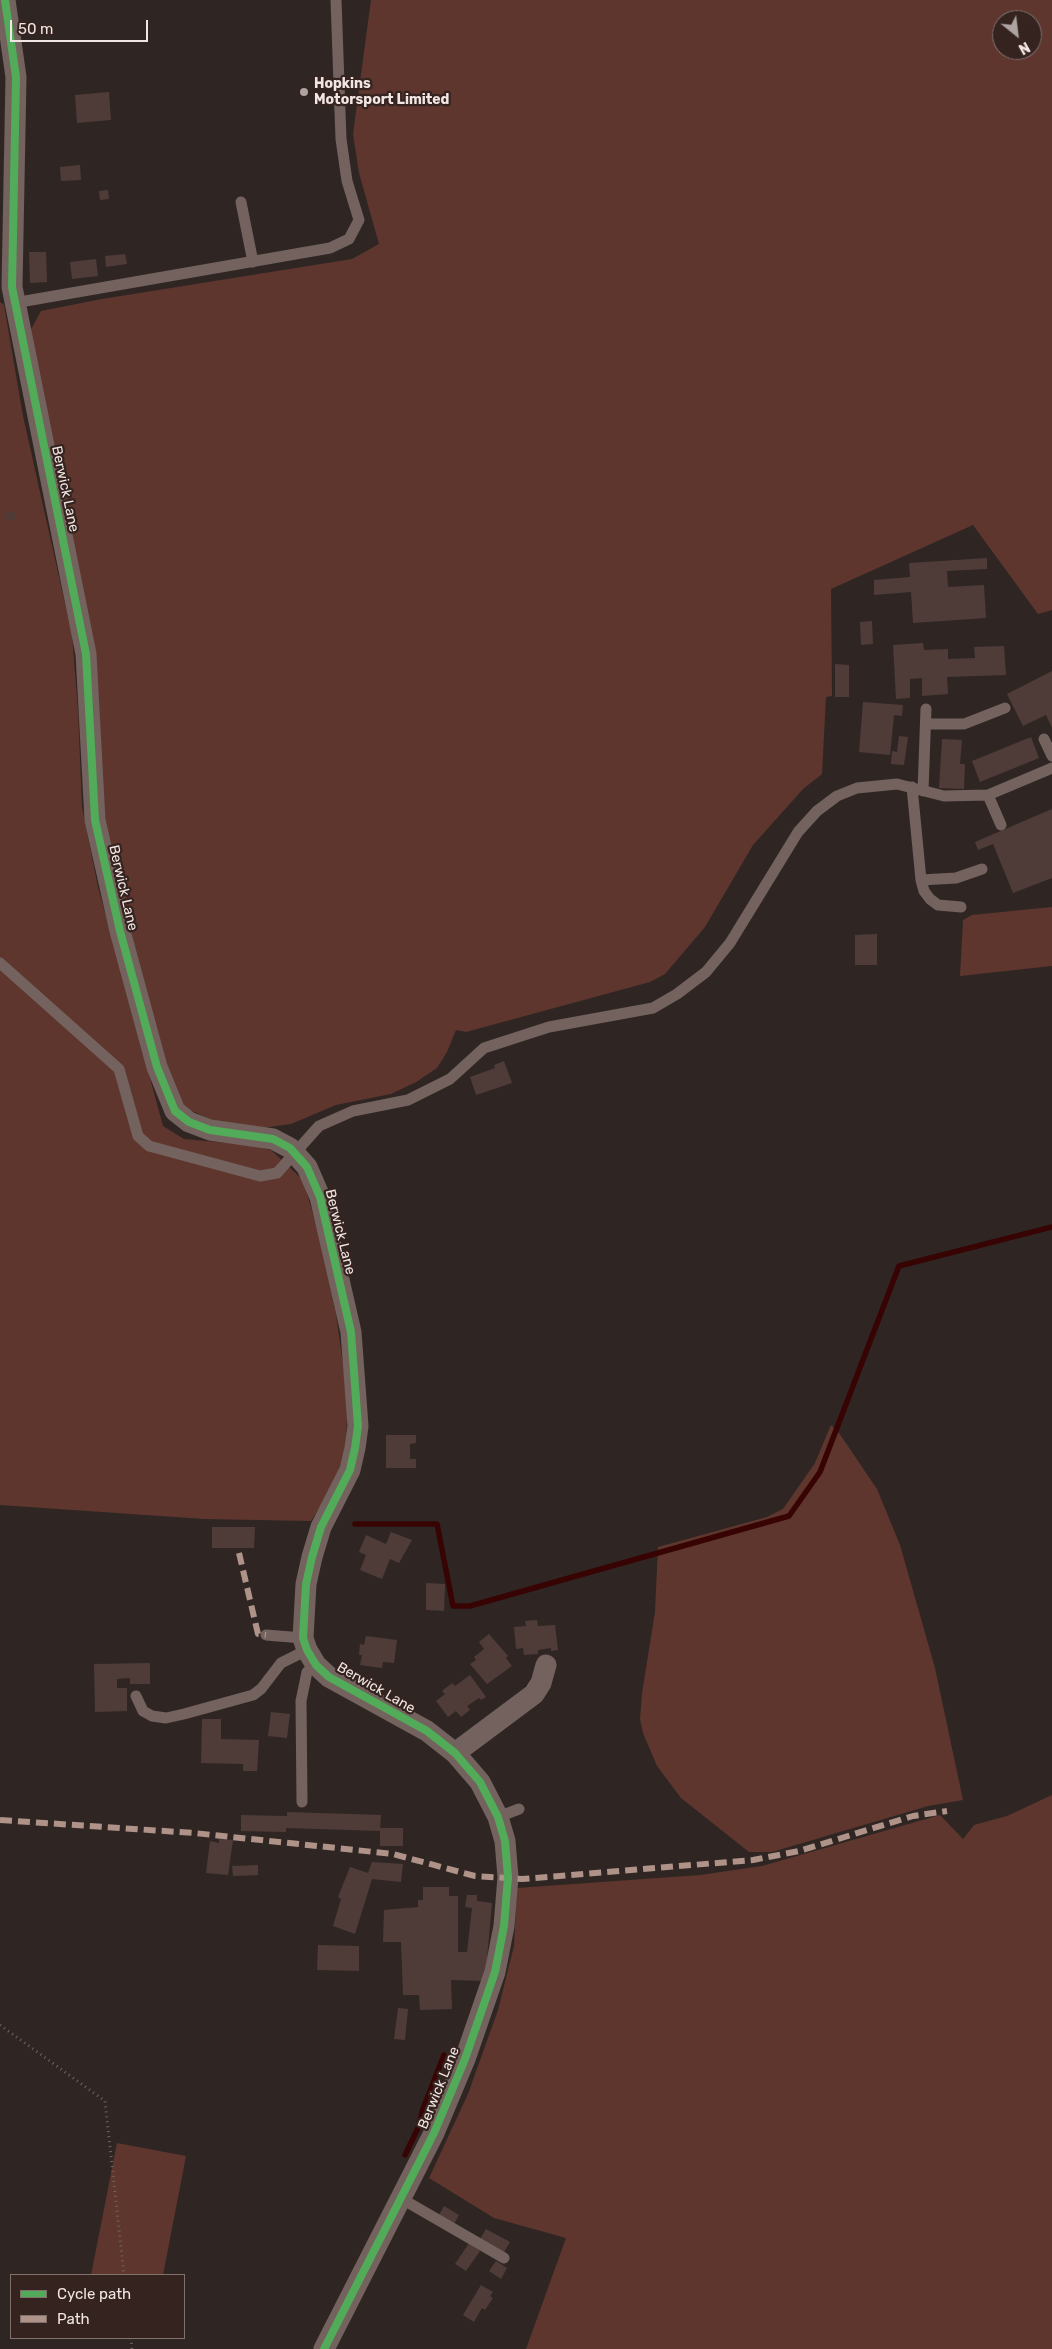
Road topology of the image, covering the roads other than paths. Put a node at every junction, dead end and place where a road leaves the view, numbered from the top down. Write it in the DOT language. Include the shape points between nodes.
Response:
graph roads {
  1 [pos="4,0"];
  2 [pos="336,0"];
  3 [pos="241,202"];
  4 [pos="252,262"];
  5 [pos="6,266"];
  6 [pos="14,303"];
  7 [pos="1005,708"];
  8 [pos="926,709"];
  9 [pos="926,724"];
  10 [pos="1044,739"];
  11 [pos="1052,756"];
  12 [pos="1052,768"];
  13 [pos="918,789"];
  14 [pos="988,795"];
  15 [pos="1001,826"];
  16 [pos="982,869"];
  17 [pos="921,880"];
  18 [pos="961,907"];
  19 [pos="0,963"];
  20 [pos="295,1154"];
  21 [pos="266,1635"];
  22 [pos="309,1651"];
  23 [pos="546,1665"];
  24 [pos="136,1696"];
  25 [pos="455,1753"];
  26 [pos="302,1802"];
  27 [pos="519,1809"];
  28 [pos="498,1817"];
  29 [pos="402,2199"];
  30 [pos="504,2258"];
  31 [pos="324,2349"];
  1 -- 5 [label="street, Berwick Lane" via="16,77"];
  2 -- 4 [label="lane" via="341,139 347,182 359,220 349,239 330,248"];
  3 -- 4 [label="lane"];
  4 -- 6 [label="lane"];
  5 -- 6 [label="street, Berwick Lane"];
  6 -- 20 [label="street, Berwick Lane" via="86,654 96,820 120,931 157,1067 175,1110 189,1122 210,1130 273,1139"];
  7 -- 9 [label="lane" via="964,724"];
  8 -- 9 [label="lane"];
  9 -- 13 [label="lane"];
  10 -- 11 [label="lane"];
  12 -- 14 [label="lane"];
  13 -- 14 [label="lane" via="944,796"];
  13 -- 17 [label="lane"];
  13 -- 20 [label="lane" via="897,784 857,788 837,796 817,812 798,832 730,943 706,972 677,994 653,1008 549,1027 484,1048 450,1079 408,1100 352,1111 319,1126"];
  14 -- 15 [label="lane"];
  16 -- 17 [label="lane" via="956,878"];
  17 -- 18 [label="lane" via="930,899 938,905"];
  19 -- 20 [label="lane" via="119,1069 138,1136 149,1146 260,1176 277,1173"];
  20 -- 22 [label="street, Berwick Lane" via="307,1167 320,1197 351,1332 358,1426 350,1470 321,1527 306,1584"];
  21 -- 22 [label="lane"];
  22 -- 24 [label="lane" via="281,1663 253,1695 201,1709 166,1718 152,1716 143,1711"];
  22 -- 25 [label="street, Berwick Lane" via="328,1677 427,1731"];
  22 -- 26 [label="lane" via="301,1701"];
  23 -- 25 [label="street" via="534,1694"];
  25 -- 28 [label="street, Berwick Lane" via="480,1782"];
  27 -- 28 [label="lane"];
  28 -- 29 [label="street, Berwick Lane" via="505,1841 508,1877 504,1926 495,1972 438,2125"];
  29 -- 30 [label="lane"];
  29 -- 31 [label="street, Berwick Lane"];
}
